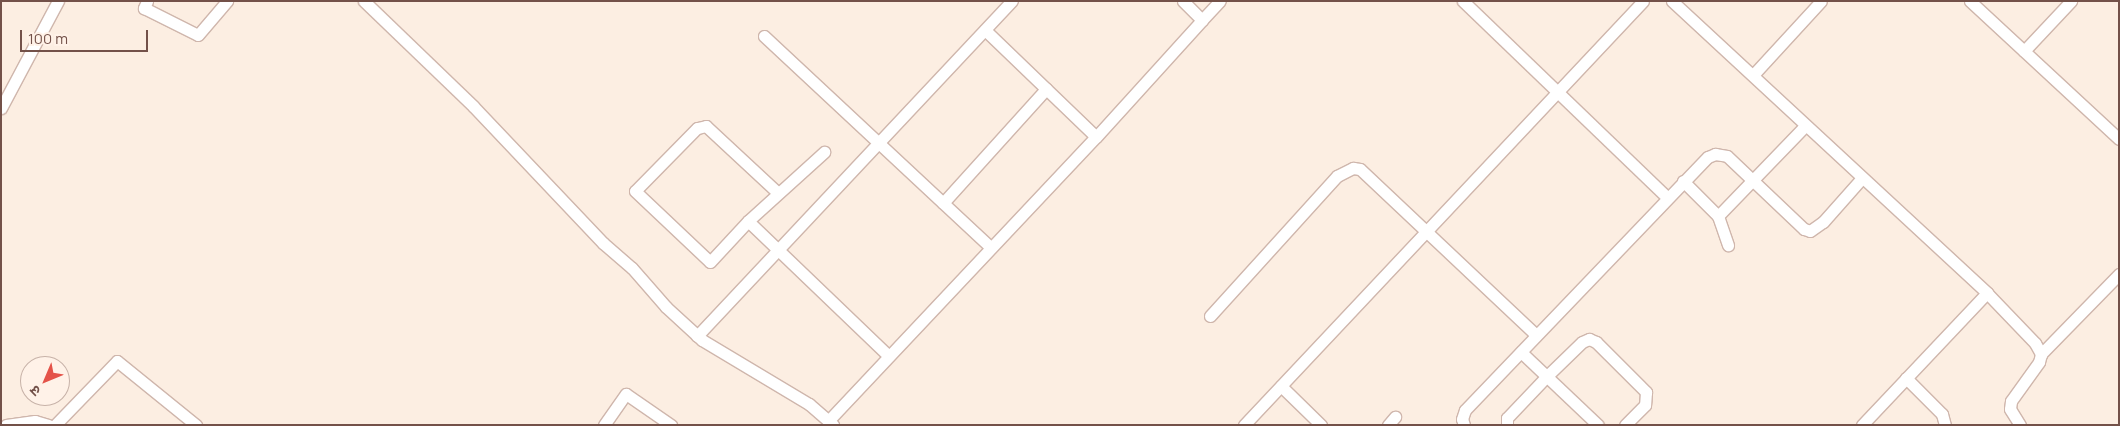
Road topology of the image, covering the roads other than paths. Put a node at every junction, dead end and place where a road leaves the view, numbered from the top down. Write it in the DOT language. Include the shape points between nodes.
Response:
graph roads {
  1 [pos="58,1"];
  2 [pos="147,1"];
  3 [pos="227,1"];
  4 [pos="364,1"];
  5 [pos="1012,1"];
  6 [pos="1183,1"];
  7 [pos="1220,1"];
  8 [pos="1463,1"];
  9 [pos="1643,1"];
  10 [pos="1672,1"];
  11 [pos="1821,1"];
  12 [pos="1970,1"];
  13 [pos="2070,1"];
  14 [pos="1202,20"];
  15 [pos="986,30"];
  16 [pos="764,36"];
  17 [pos="2024,51"];
  18 [pos="1753,75"];
  19 [pos="1046,89"];
  20 [pos="1560,93"];
  21 [pos="1,108"];
  22 [pos="1805,126"];
  23 [pos="2117,134"];
  24 [pos="1096,137"];
  25 [pos="880,143"];
  26 [pos="824,152"];
  27 [pos="1862,179"];
  28 [pos="1683,181"];
  29 [pos="1754,181"];
  30 [pos="777,192"];
  31 [pos="1668,198"];
  32 [pos="944,203"];
  33 [pos="1718,216"];
  34 [pos="748,221"];
  35 [pos="1426,234"];
  36 [pos="1728,245"];
  37 [pos="990,247"];
  38 [pos="778,250"];
  39 [pos="2119,274"];
  40 [pos="1986,293"];
  41 [pos="1210,316"];
  42 [pos="1536,335"];
  43 [pos="697,336"];
  44 [pos="1521,352"];
  45 [pos="2041,354"];
  46 [pos="889,356"];
  47 [pos="1548,375"];
  48 [pos="1906,378"];
  49 [pos="1281,386"];
  50 [pos="666,423"];
  51 [pos="831,423"];
  52 [pos="6,425"];
  53 [pos="48,425"];
  54 [pos="55,425"];
  55 [pos="196,425"];
  56 [pos="604,425"];
  57 [pos="1244,425"];
  58 [pos="1321,425"];
  59 [pos="1464,425"];
  60 [pos="1507,425"];
  61 [pos="1598,425"];
  62 [pos="1625,425"];
  63 [pos="1862,425"];
  64 [pos="1945,425"];
  65 [pos="2020,425"];
  1 -- 21 [label="street"];
  2 -- 3 [label="street" via="144,8 198,34"];
  4 -- 43 [label="street" via="473,106"];
  5 -- 15 [label="street"];
  6 -- 14 [label="street"];
  7 -- 14 [label="street"];
  8 -- 20 [label="street"];
  9 -- 20 [label="street"];
  10 -- 18 [label="street"];
  11 -- 18 [label="street"];
  12 -- 17 [label="street"];
  13 -- 17 [label="street"];
  14 -- 24 [label="street"];
  15 -- 19 [label="street"];
  15 -- 25 [label="street"];
  16 -- 25 [label="street"];
  17 -- 23 [label="street"];
  18 -- 22 [label="street"];
  19 -- 24 [label="street"];
  19 -- 32 [label="street"];
  20 -- 31 [label="street"];
  20 -- 35 [label="street"];
  22 -- 27 [label="street"];
  22 -- 29 [label="street"];
  24 -- 37 [label="street"];
  25 -- 32 [label="street"];
  25 -- 38 [label="street"];
  26 -- 30 [label="street"];
  27 -- 29 [label="street" via="1823,222 1810,231"];
  27 -- 40 [label="street"];
  28 -- 29 [label="street" via="1714,154 1727,156"];
  28 -- 31 [label="street"];
  28 -- 33 [label="street"];
  29 -- 33 [label="street"];
  30 -- 34 [label="street"];
  30 -- 34 [label="street" via="706,126 697,128 635,191 710,262"];
  31 -- 42 [label="street"];
  32 -- 37 [label="street"];
  33 -- 36 [label="street"];
  34 -- 38 [label="street"];
  35 -- 41 [label="street" via="1360,169 1345,169"];
  35 -- 42 [label="street"];
  35 -- 49 [label="street"];
  37 -- 46 [label="street"];
  38 -- 43 [label="street"];
  38 -- 46 [label="street"];
  39 -- 45 [label="street"];
  40 -- 45 [label="street" via="2035,343"];
  40 -- 48 [label="street"];
  42 -- 44 [label="street"];
  43 -- 51 [label="street" via="809,404"];
  44 -- 47 [label="street"];
  44 -- 59 [label="street" via="1464,410"];
  45 -- 65 [label="street" via="2011,401 2010,409"];
  46 -- 51 [label="street"];
  47 -- 60 [label="street" via="1508,418"];
  47 -- 61 [label="street"];
  47 -- 62 [label="street" via="1582,342 1596,342 1646,392 1645,405"];
  48 -- 63 [label="street"];
  48 -- 64 [label="street" via="1942,414"];
  49 -- 57 [label="street"];
  49 -- 58 [label="street"];
  50 -- 56 [label="street" via="626,394"];
  52 -- 53 [label="street" via="35,421"];
  54 -- 55 [label="street" via="117,361"];
}
